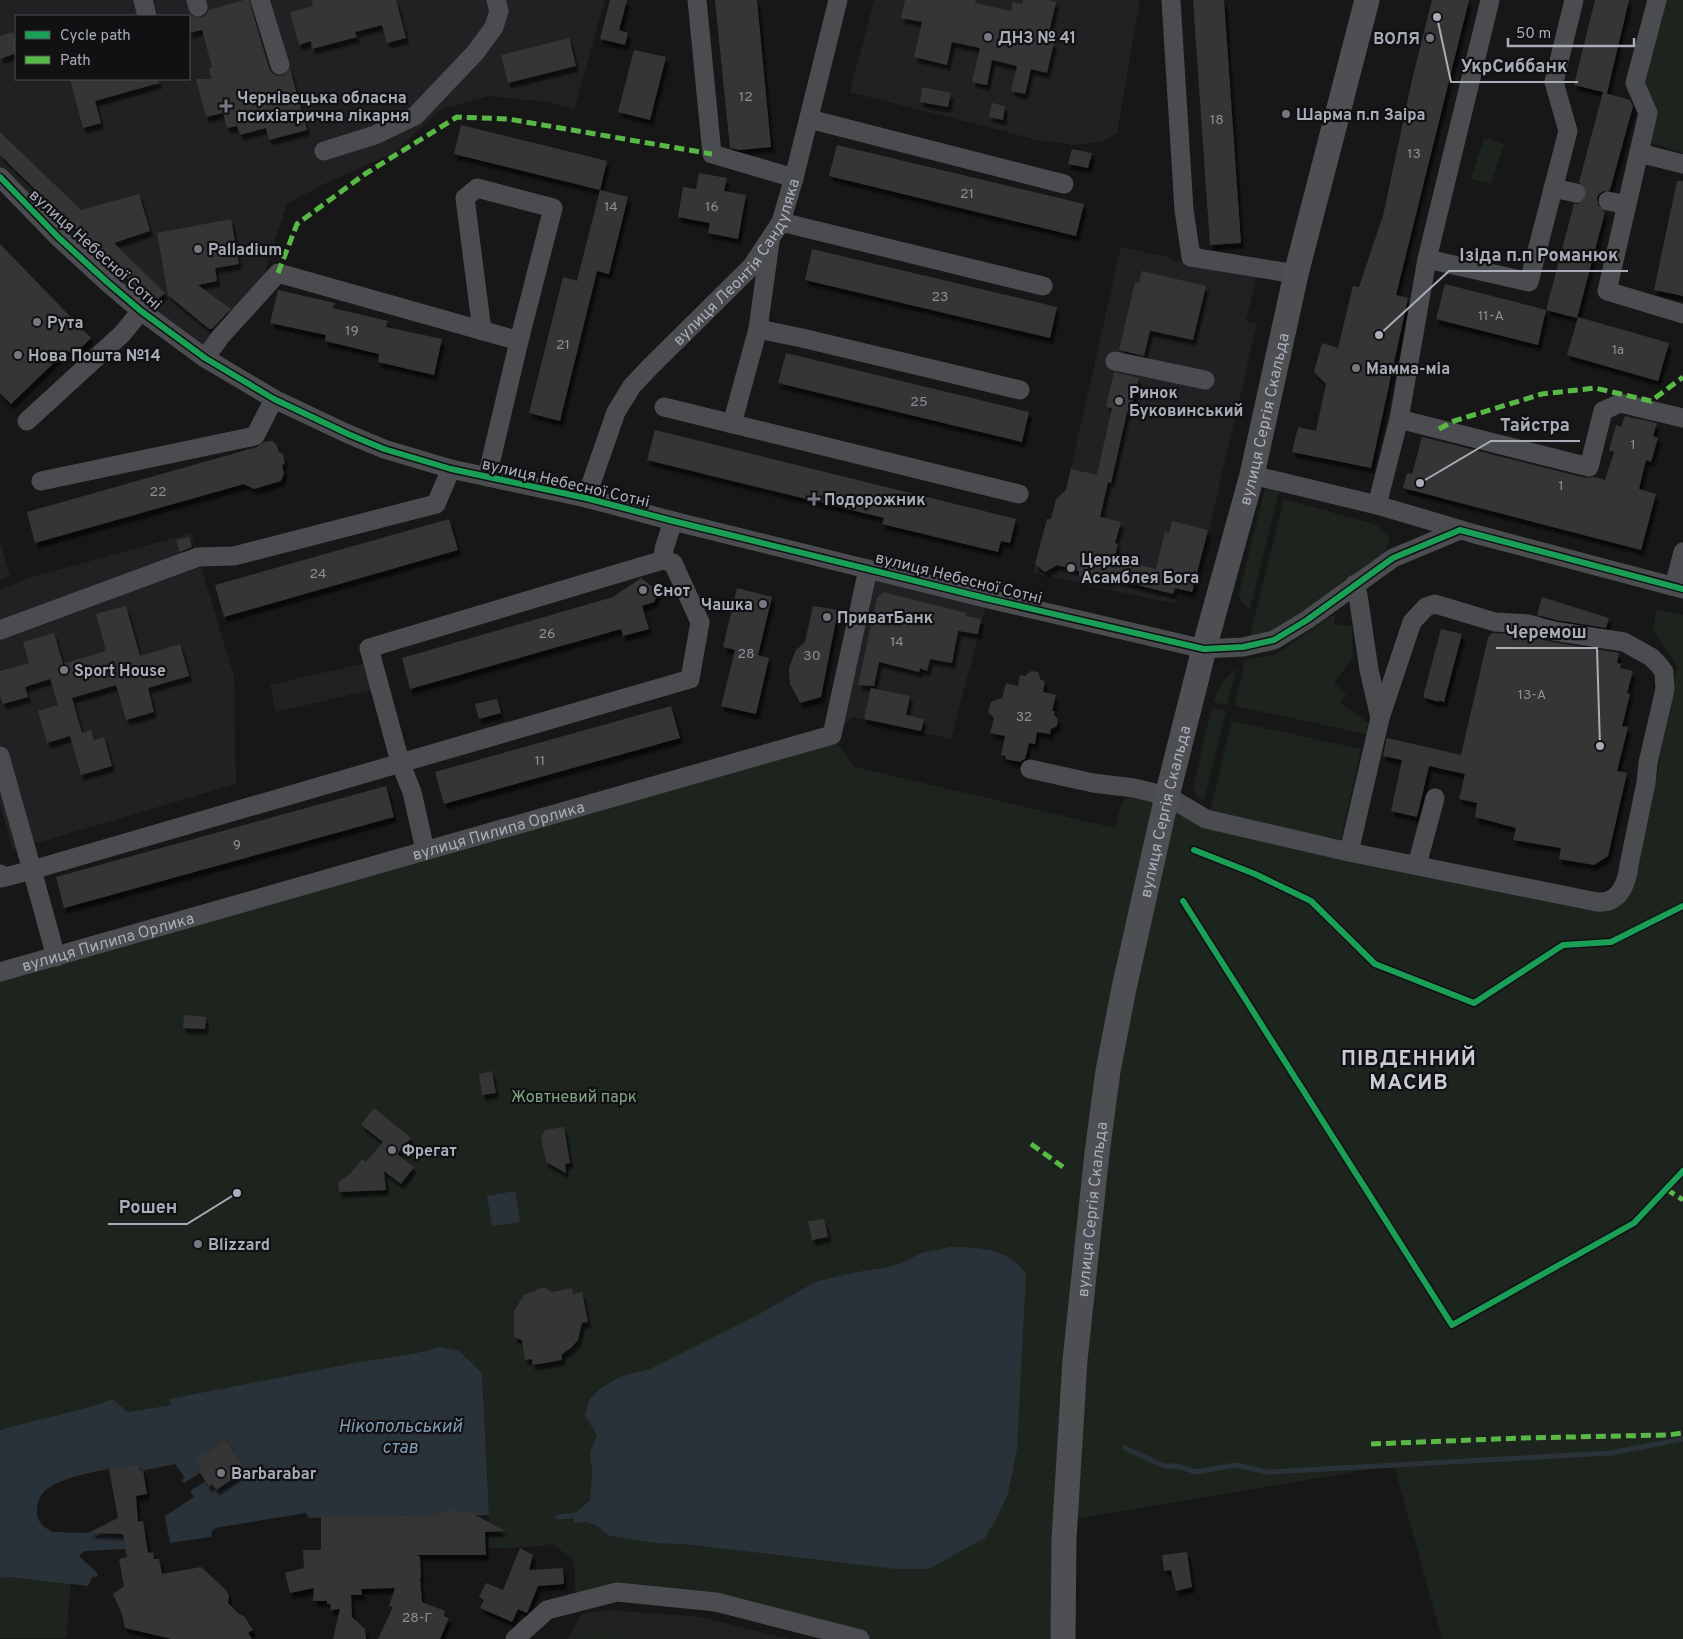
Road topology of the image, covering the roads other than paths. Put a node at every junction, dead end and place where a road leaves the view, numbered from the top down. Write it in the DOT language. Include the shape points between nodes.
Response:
graph roads {
  1 [pos="143,0"];
  2 [pos="260,0"];
  3 [pos="496,0"];
  4 [pos="697,0"];
  5 [pos="838,0"];
  6 [pos="1172,0"];
  7 [pos="1367,0"];
  8 [pos="1490,0"];
  9 [pos="1574,0"];
  10 [pos="1657,0"];
  11 [pos="147,15"];
  12 [pos="280,65"];
  13 [pos="808,119"];
  14 [pos="324,151"];
  15 [pos="1639,153"];
  16 [pos="1683,164"];
  17 [pos="0,177"];
  18 [pos="794,178"];
  19 [pos="1064,184"];
  20 [pos="1553,188"];
  21 [pos="1576,193"];
  22 [pos="1608,201"];
  23 [pos="1627,205"];
  24 [pos="776,230"];
  25 [pos="1427,259"];
  26 [pos="1296,274"];
  27 [pos="1043,286"];
  28 [pos="141,311"];
  29 [pos="1683,314"];
  30 [pos="758,329"];
  31 [pos="482,330"];
  32 [pos="518,341"];
  33 [pos="205,358"];
  34 [pos="1115,361"];
  35 [pos="1205,380"];
  36 [pos="1020,390"];
  37 [pos="274,399"];
  38 [pos="664,407"];
  39 [pos="1683,418"];
  40 [pos="1399,419"];
  41 [pos="27,421"];
  42 [pos="732,424"];
  43 [pos="451,469"];
  44 [pos="1252,475"];
  45 [pos="487,478"];
  46 [pos="41,481"];
  47 [pos="1019,494"];
  48 [pos="586,498"];
  49 [pos="1377,505"];
  50 [pos="672,521"];
  51 [pos="1460,530"];
  52 [pos="1683,552"];
  53 [pos="663,560"];
  54 [pos="868,569"];
  55 [pos="1355,584"];
  56 [pos="1679,588"];
  57 [pos="0,630"];
  58 [pos="1204,649"];
  59 [pos="1380,718"];
  60 [pos="0,756"];
  61 [pos="400,762"];
  62 [pos="1030,769"];
  63 [pos="1167,796"];
  64 [pos="1435,798"];
  65 [pos="425,850"];
  66 [pos="1349,852"];
  67 [pos="1417,865"];
  68 [pos="32,870"];
  69 [pos="0,874"];
  70 [pos="56,957"];
  71 [pos="0,972"];
  72 [pos="515,1639"];
  73 [pos="859,1639"];
  74 [pos="1063,1639"];
  75 [pos="1068,1639"];
  1 -- 11 [label="street"];
  2 -- 12 [label="street"];
  3 -- 14 [label="street" via="499,10 494,27 475,53 415,116 375,135"];
  4 -- 18 [label="street" via="712,154"];
  5 -- 13 [label="street, вулиця Леонтія Сандуляка"];
  6 -- 26 [label="street" via="1184,210 1192,257"];
  7 -- 26 [label="main road, вулиця Сергія Скальда"];
  8 -- 25 [label="street"];
  9 -- 20 [label="street" via="1554,82 1568,131"];
  10 -- 15 [label="street" via="1635,83 1648,113"];
  13 -- 18 [label="street, вулиця Леонтія Сандуляка"];
  13 -- 19 [label="street"];
  15 -- 16 [label="street"];
  15 -- 23 [label="street"];
  17 -- 28 [label="street, вулиця Небесної Сотні" via="58,237"];
  18 -- 24 [label="street, вулиця Леонтія Сандуляка"];
  20 -- 21 [label="street"];
  20 -- 25 [label="street" via="1529,282"];
  22 -- 23 [label="street"];
  23 -- 29 [label="street" via="1607,290"];
  24 -- 27 [label="street"];
  24 -- 30 [label="street"];
  24 -- 48 [label="street, вулиця Леонтія Сандуляка" via="752,266 632,386 616,412"];
  25 -- 40 [label="street"];
  26 -- 44 [label="main road, вулиця Сергія Скальда"];
  28 -- 33 [label="street, вулиця Небесної Сотні"];
  28 -- 41 [label="street" via="122,334"];
  30 -- 36 [label="street"];
  30 -- 42 [label="street"];
  31 -- 32 [label="street"];
  31 -- 32 [label="street" via="465,198 477,188 553,208"];
  31 -- 33 [label="street" via="278,273"];
  32 -- 45 [label="street"];
  33 -- 37 [label="street, вулиця Небесної Сотні"];
  34 -- 35 [label="street"];
  37 -- 43 [label="street, вулиця Небесної Сотні" via="348,434"];
  37 -- 46 [label="street" via="255,436"];
  38 -- 42 [label="street"];
  39 -- 40 [label="street" via="1620,403 1604,411 1589,467"];
  40 -- 49 [label="street"];
  42 -- 47 [label="street"];
  43 -- 45 [label="street, вулиця Небесної Сотні"];
  43 -- 57 [label="street" via="436,504 234,556 198,557"];
  44 -- 49 [label="street"];
  44 -- 58 [label="main road, вулиця Сергія Скальда"];
  45 -- 48 [label="street, вулиця Небесної Сотні"];
  48 -- 50 [label="street, вулиця Небесної Сотні"];
  49 -- 51 [label="street"];
  50 -- 53 [label="street"];
  50 -- 54 [label="street, вулиця Небесної Сотні"];
  51 -- 55 [label="street, вулиця Небесної Сотні" via="1394,558"];
  51 -- 56 [label="street"];
  52 -- 56 [label="street"];
  53 -- 61 [label="street" via="369,648"];
  53 -- 61 [label="street" via="673,563 700,622 690,679"];
  54 -- 58 [label="street, вулиця Небесної Сотні"];
  54 -- 65 [label="street, вулиця Пилипа Орлика" via="832,735"];
  55 -- 58 [label="street, вулиця Небесної Сотні" via="1274,640 1243,647"];
  55 -- 59 [label="street"];
  58 -- 63 [label="main road, вулиця Сергія Скальда"];
  59 -- 66 [label="street"];
  59 -- 67 [label="street" via="1412,622 1426,607 1435,604 1495,622 1528,624 1624,642 1651,657 1664,672 1665,689 1628,878 1619,895 1598,902"];
  60 -- 68 [label="street"];
  61 -- 65 [label="street" via="412,792"];
  61 -- 68 [label="street"];
  62 -- 63 [label="street"];
  63 -- 66 [label="street" via="1206,819"];
  63 -- 74 [label="main road, вулиця Сергія Скальда" via="1124,988 1097,1153 1075,1360 1064,1539"];
  64 -- 67 [label="street"];
  65 -- 70 [label="street, вулиця Пилипа Орлика"];
  66 -- 67 [label="street"];
  68 -- 69 [label="street" via="1,878"];
  68 -- 70 [label="street"];
  70 -- 71 [label="street, вулиця Пилипа Орлика"];
  72 -- 73 [label="street" via="547,1610 617,1592 716,1602"];
  74 -- 75 [label="street"];
}
